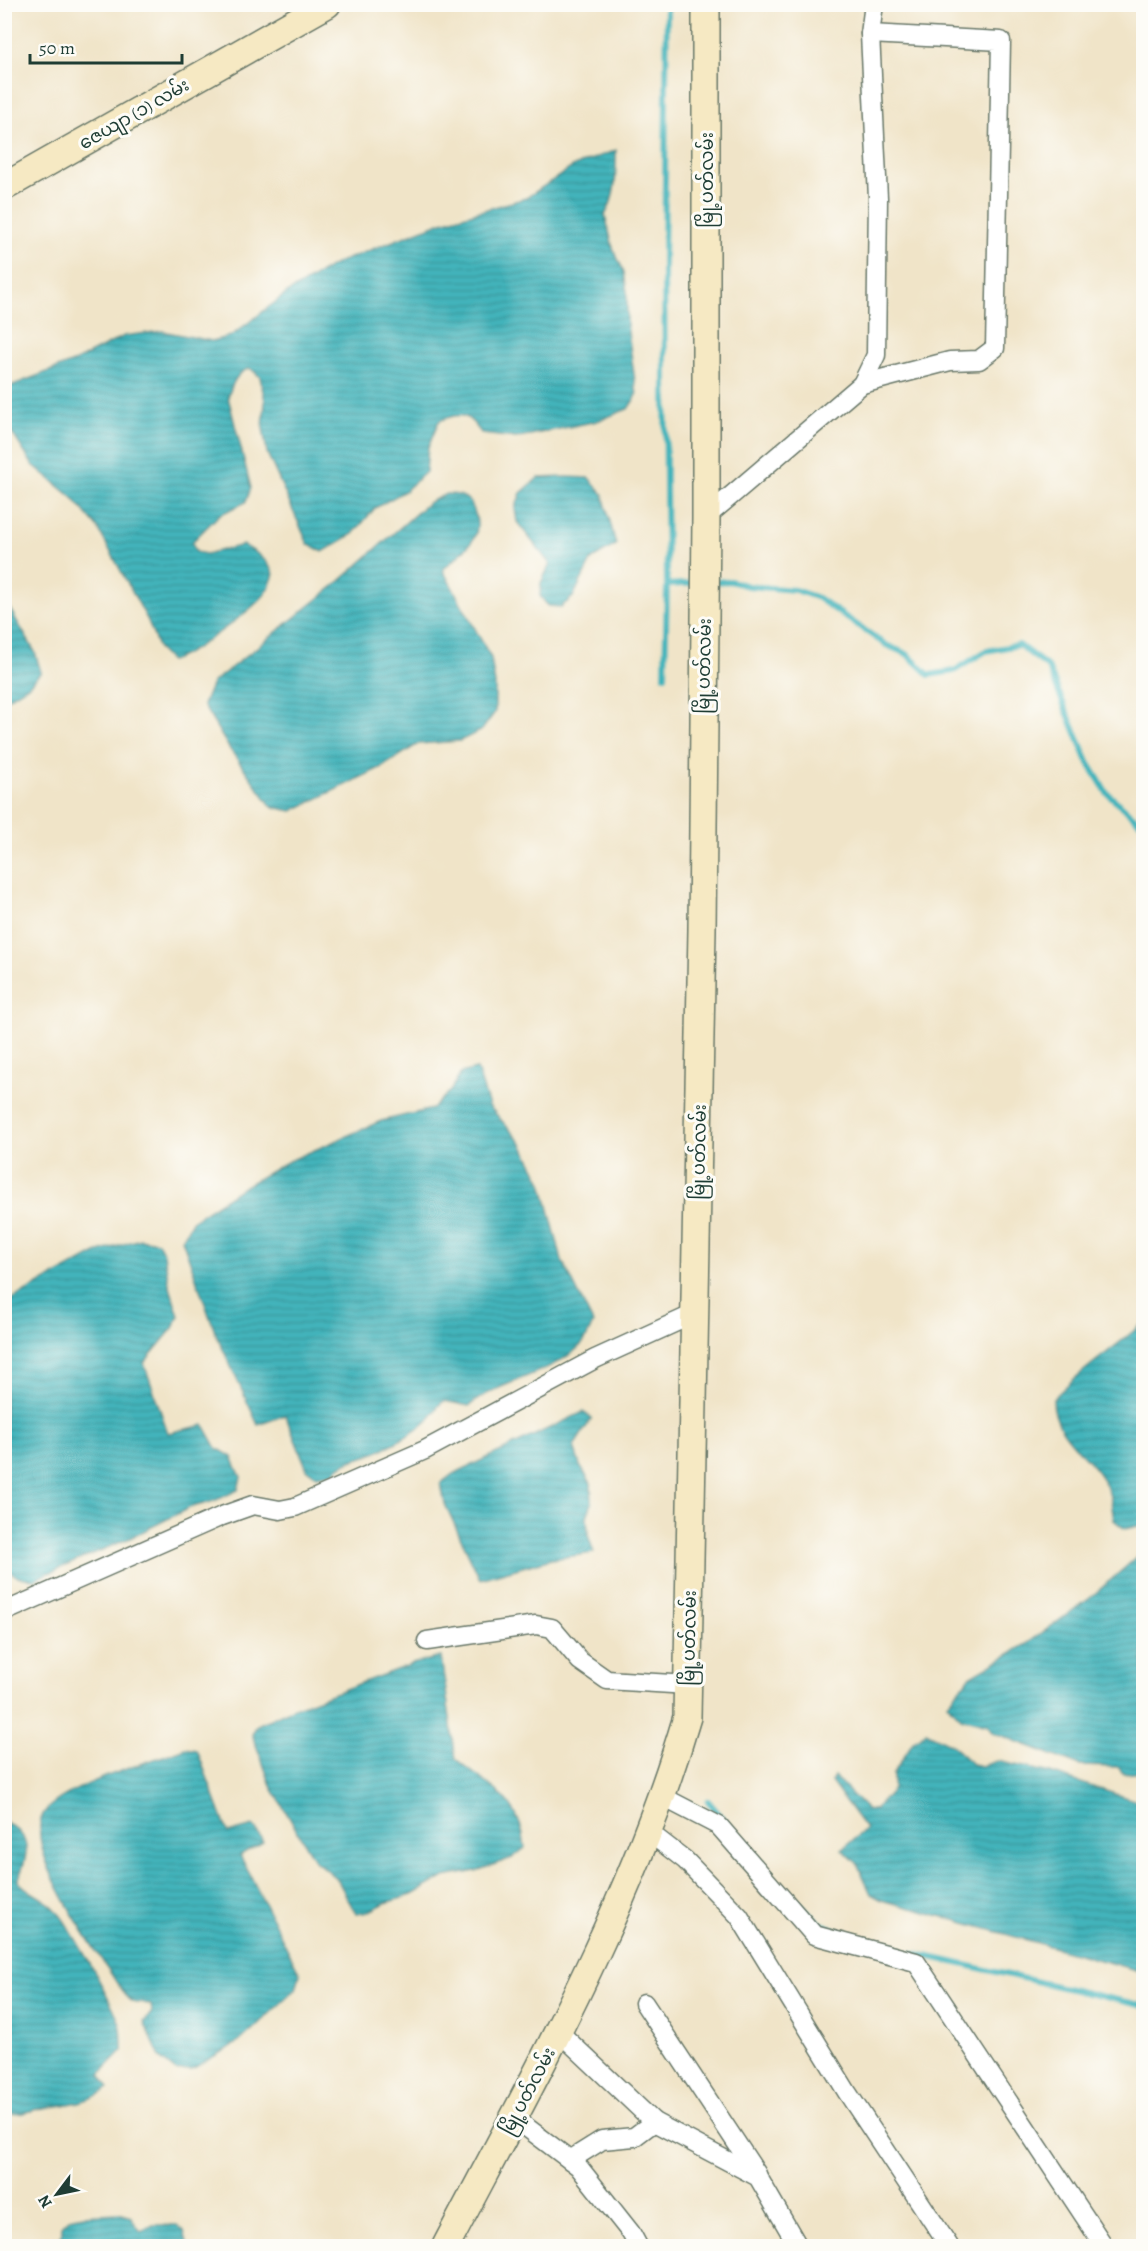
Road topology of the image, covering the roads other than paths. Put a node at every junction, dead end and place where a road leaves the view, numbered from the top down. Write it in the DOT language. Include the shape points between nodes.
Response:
graph roads {
  1 [pos="327,4"];
  2 [pos="706,4"];
  3 [pos="874,4"];
  4 [pos="870,34"];
  5 [pos="4,187"];
  6 [pos="862,384"];
  7 [pos="706,517"];
  8 [pos="696,1313"];
  9 [pos="4,1612"];
  10 [pos="427,1641"];
  11 [pos="688,1685"];
  12 [pos="663,1797"];
  13 [pos="650,1833"];
  14 [pos="644,2003"];
  15 [pos="559,2032"];
  16 [pos="513,2117"];
  17 [pos="654,2122"];
  18 [pos="570,2160"];
  19 [pos="758,2177"];
  20 [pos="446,2247"];
  21 [pos="638,2247"];
  22 [pos="798,2247"];
  23 [pos="949,2247"];
  24 [pos="1104,2247"];
  1 -- 5 [label="main road, ဇေယျာ (၁) လမ်း"];
  2 -- 7 [label="main road, မြို့ပတ်လမ်း"];
  3 -- 4 [label="street"];
  4 -- 6 [label="street" via="878,198 876,355"];
  4 -- 6 [label="street" via="1001,41 1002,90 994,348 979,360 950,361"];
  6 -- 7 [label="street"];
  7 -- 8 [label="main road, မြို့ပတ်လမ်း"];
  8 -- 9 [label="street" via="595,1359 425,1450 295,1507 280,1510 253,1505 222,1516"];
  8 -- 11 [label="main road, မြို့ပတ်လမ်း"];
  10 -- 11 [label="street" via="536,1626 552,1628 580,1661 607,1680"];
  11 -- 12 [label="main road, မြို့ပတ်လမ်း" via="687,1717"];
  12 -- 13 [label="main road, မြို့ပတ်လမ်း"];
  12 -- 24 [label="street" via="719,1826 814,1935 916,1962"];
  13 -- 15 [label="main road, မြို့ပတ်လမ်း"];
  13 -- 23 [label="street" via="685,1860 739,1916 847,2092"];
  14 -- 19 [label="street"];
  15 -- 16 [label="main road, မြို့ပတ်လမ်း"];
  15 -- 17 [label="street"];
  16 -- 18 [label="street"];
  16 -- 20 [label="main road, မြို့ပတ်လမ်း"];
  17 -- 18 [label="street" via="634,2137 602,2140"];
  17 -- 19 [label="street"];
  18 -- 21 [label="street" via="631,2233"];
  19 -- 22 [label="street"];
}
